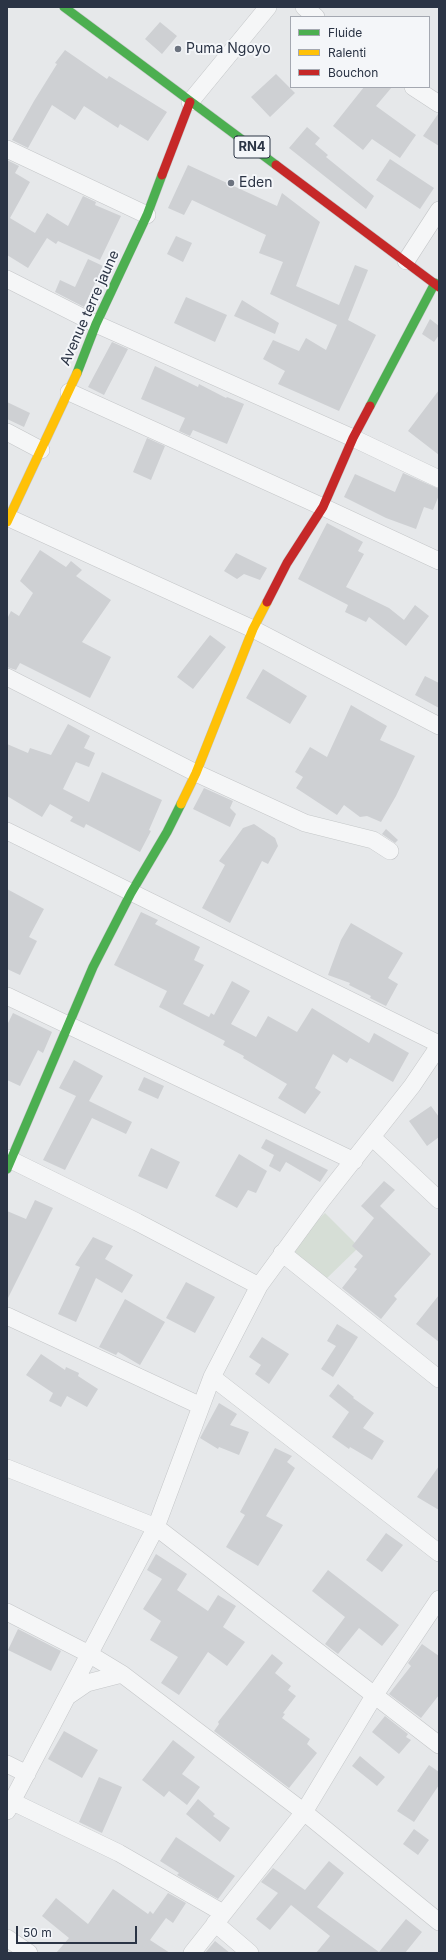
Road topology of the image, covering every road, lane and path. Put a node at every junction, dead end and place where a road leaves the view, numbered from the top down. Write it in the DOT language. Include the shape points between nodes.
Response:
graph roads {
  1 [pos="64,7"];
  2 [pos="268,7"];
  3 [pos="304,7"];
  4 [pos="315,16"];
  5 [pos="415,88"];
  6 [pos="190,102"];
  7 [pos="439,104"];
  8 [pos="7,149"];
  9 [pos="439,210"];
  10 [pos="147,214"];
  11 [pos="406,261"];
  12 [pos="7,279"];
  13 [pos="437,285"];
  14 [pos="96,324"];
  15 [pos="69,392"];
  16 [pos="7,432"];
  17 [pos="353,438"];
  18 [pos="41,450"];
  19 [pos="439,479"];
  20 [pos="323,507"];
  21 [pos="8,519"];
  22 [pos="439,561"];
  23 [pos="253,629"];
  24 [pos="7,677"];
  25 [pos="439,726"];
  26 [pos="196,772"];
  27 [pos="7,831"];
  28 [pos="390,851"];
  29 [pos="131,893"];
  30 [pos="7,996"];
  31 [pos="68,1026"];
  32 [pos="439,1045"];
  33 [pos="373,1138"];
  34 [pos="354,1161"];
  35 [pos="8,1162"];
  36 [pos="439,1200"];
  37 [pos="282,1253"];
  38 [pos="259,1286"];
  39 [pos="7,1316"];
  40 [pos="212,1377"];
  41 [pos="439,1379"];
  42 [pos="201,1406"];
  43 [pos="7,1468"];
  44 [pos="156,1527"];
  45 [pos="439,1553"];
  46 [pos="439,1599"];
  47 [pos="7,1612"];
  48 [pos="89,1654"];
  49 [pos="122,1674"];
  50 [pos="374,1696"];
  51 [pos="67,1697"];
  52 [pos="439,1745"];
  53 [pos="7,1764"];
  54 [pos="27,1774"];
  55 [pos="10,1806"];
  56 [pos="304,1812"];
  57 [pos="219,1918"];
  58 [pos="439,1922"];
  59 [pos="7,1938"];
  60 [pos="29,1953"];
  61 [pos="192,1953"];
  62 [pos="250,1953"];
  1 -- 6 [label="main road, RN4"];
  2 -- 6 [label="street"];
  3 -- 4 [label="street"];
  5 -- 7 [label="street"];
  6 -- 10 [label="main road, Avenue terre jaune"];
  6 -- 11 [label="main road, RN4"];
  8 -- 10 [label="street"];
  9 -- 11 [label="street"];
  10 -- 14 [label="main road, Avenue terre jaune"];
  11 -- 13 [label="main road, RN4"];
  12 -- 14 [label="street"];
  13 -- 17 [label="main road"];
  14 -- 15 [label="main road, Avenue terre jaune"];
  14 -- 17 [label="street"];
  15 -- 18 [label="main road, Avenue terre jaune"];
  15 -- 20 [label="street"];
  16 -- 18 [label="street"];
  17 -- 19 [label="street"];
  17 -- 20 [label="main road"];
  18 -- 21 [label="main road, Avenue terre jaune"];
  20 -- 22 [label="street"];
  20 -- 23 [label="main road" via="287,563"];
  21 -- 23 [label="street"];
  23 -- 25 [label="street"];
  23 -- 26 [label="main road"];
  24 -- 26 [label="street"];
  26 -- 28 [label="street" via="305,823 373,840"];
  26 -- 29 [label="main road" via="167,832"];
  27 -- 29 [label="street"];
  29 -- 31 [label="main road" via="93,967"];
  29 -- 32 [label="street"];
  30 -- 31 [label="street"];
  31 -- 34 [label="street"];
  31 -- 35 [label="main road"];
  32 -- 33 [label="street"];
  33 -- 34 [label="street"];
  33 -- 36 [label="street"];
  34 -- 37 [label="street"];
  35 -- 38 [label="street" via="137,1222"];
  37 -- 38 [label="street"];
  37 -- 41 [label="street"];
  38 -- 40 [label="street"];
  39 -- 42 [label="street"];
  40 -- 42 [label="street"];
  40 -- 45 [label="street"];
  42 -- 44 [label="street"];
  43 -- 44 [label="street"];
  44 -- 48 [label="street"];
  44 -- 50 [label="street"];
  46 -- 50 [label="street"];
  47 -- 48 [label="street"];
  48 -- 49 [label="street"];
  48 -- 51 [label="street"];
  49 -- 51 [label="street" via="87,1684"];
  49 -- 56 [label="street"];
  50 -- 52 [label="street"];
  50 -- 56 [label="street"];
  51 -- 54 [label="street"];
  53 -- 54 [label="street"];
  54 -- 55 [label="street"];
  55 -- 57 [label="street" via="119,1853"];
  56 -- 57 [label="street"];
  56 -- 58 [label="street"];
  57 -- 61 [label="street"];
  57 -- 62 [label="street"];
  59 -- 60 [label="street"];
}
